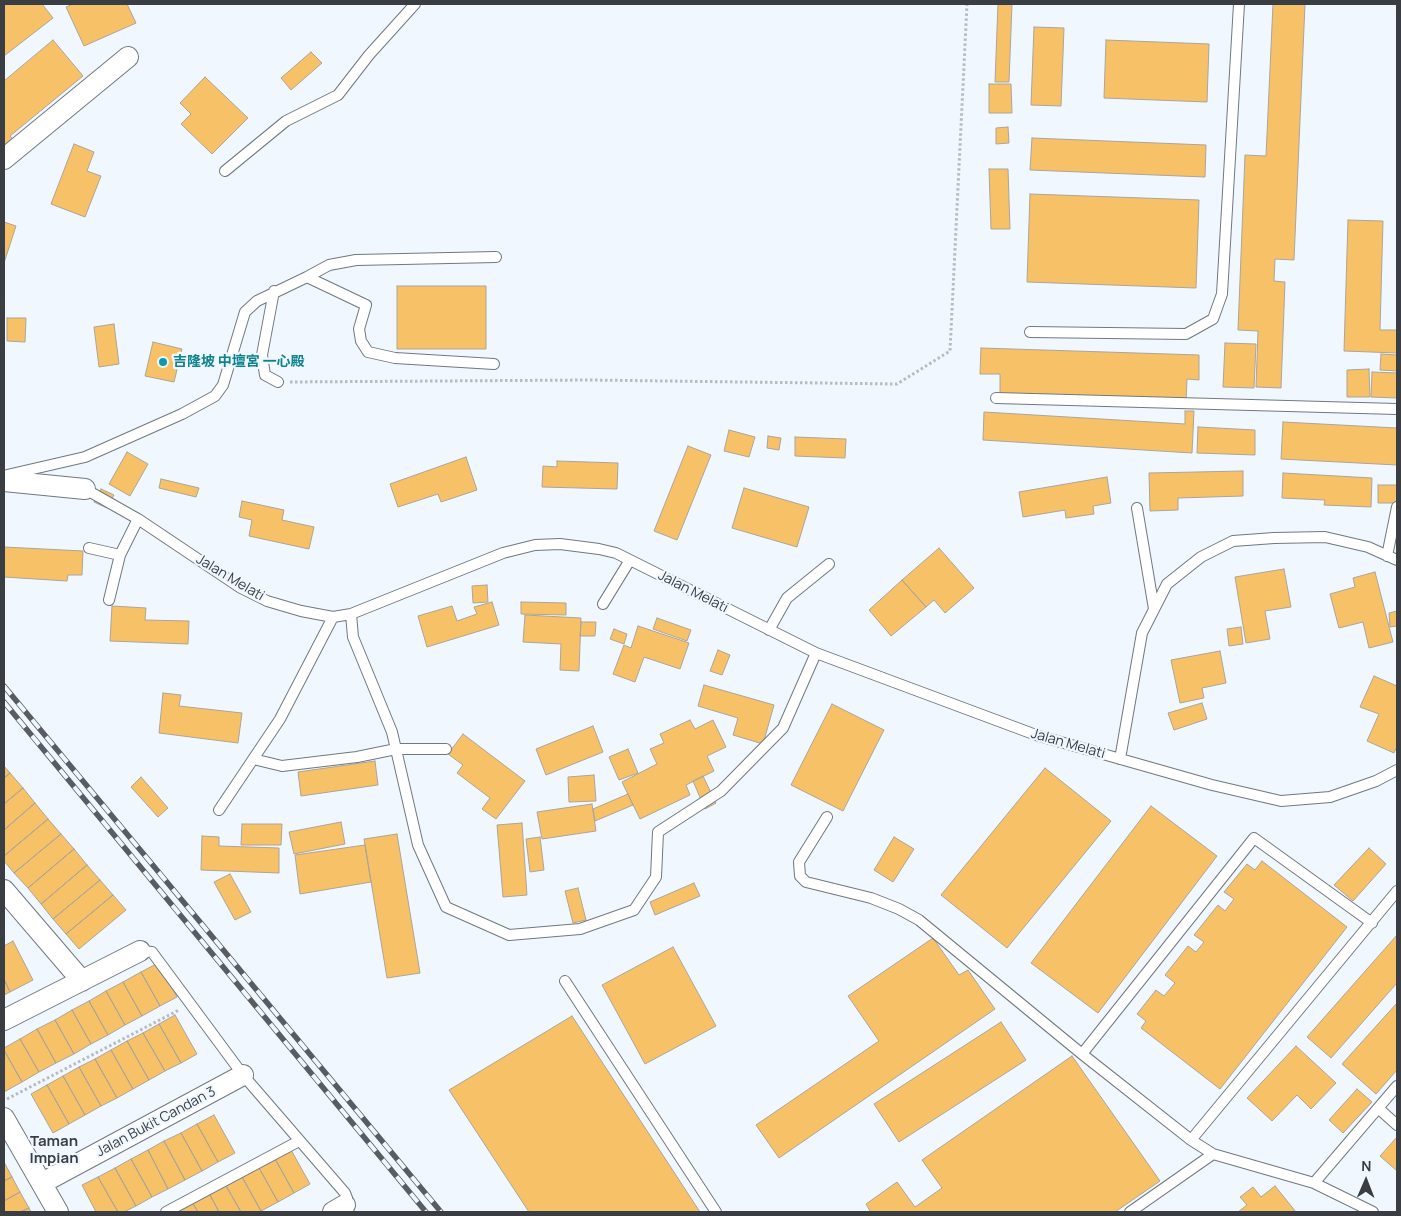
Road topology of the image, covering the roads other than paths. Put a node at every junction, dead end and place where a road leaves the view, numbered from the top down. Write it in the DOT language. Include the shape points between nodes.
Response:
graph roads {
  1 [pos="415,4"];
  2 [pos="1240,4"];
  3 [pos="128,57"];
  4 [pos="4,159"];
  5 [pos="226,171"];
  6 [pos="496,257"];
  7 [pos="307,278"];
  8 [pos="274,291"];
  9 [pos="1030,332"];
  10 [pos="494,364"];
  11 [pos="278,382"];
  12 [pos="996,398"];
  13 [pos="1397,409"];
  14 [pos="4,476"];
  15 [pos="4,481"];
  16 [pos="85,489"];
  17 [pos="1397,507"];
  18 [pos="1137,508"];
  19 [pos="138,519"];
  20 [pos="89,548"];
  21 [pos="120,554"];
  22 [pos="1387,556"];
  23 [pos="630,560"];
  24 [pos="1397,560"];
  25 [pos="829,564"];
  26 [pos="109,600"];
  27 [pos="603,604"];
  28 [pos="1154,609"];
  29 [pos="351,614"];
  30 [pos="333,617"];
  31 [pos="769,630"];
  32 [pos="816,653"];
  33 [pos="396,749"];
  34 [pos="446,749"];
  35 [pos="253,759"];
  36 [pos="1120,759"];
  37 [pos="1397,770"];
  38 [pos="219,810"];
  39 [pos="826,817"];
  40 [pos="4,890"];
  41 [pos="1397,892"];
  42 [pos="1372,923"];
  43 [pos="140,951"];
  44 [pos="82,981"];
  45 [pos="565,981"];
  46 [pos="4,1020"];
  47 [pos="1082,1054"];
  48 [pos="243,1075"];
  49 [pos="1397,1086"];
  50 [pos="1378,1108"];
  51 [pos="4,1118"];
  52 [pos="1397,1125"];
  53 [pos="1191,1140"];
  54 [pos="299,1141"];
  55 [pos="1213,1154"];
  56 [pos="42,1182"];
  57 [pos="1314,1183"];
  58 [pos="339,1209"];
  59 [pos="58,1212"];
  60 [pos="166,1212"];
  61 [pos="716,1212"];
  62 [pos="1130,1212"];
  63 [pos="1373,1212"];
  1 -- 5 [label="lane" via="338,95 286,121"];
  2 -- 9 [label="lane" via="1222,294 1213,319 1186,334"];
  3 -- 4 [label="street"];
  6 -- 7 [label="lane" via="356,260 329,265"];
  7 -- 8 [label="lane"];
  7 -- 10 [label="lane" via="366,305 358,330 368,352 395,358"];
  8 -- 11 [label="lane" via="262,355 265,375"];
  8 -- 14 [label="lane" via="245,312 223,385 215,396 86,458"];
  12 -- 13 [label="lane"];
  15 -- 16 [label="street, Jalan Melati"];
  16 -- 19 [label="lane, Jalan Melati"];
  17 -- 22 [label="lane"];
  18 -- 28 [label="lane"];
  19 -- 21 [label="lane"];
  19 -- 30 [label="lane, Jalan Melati" via="241,588 267,601"];
  20 -- 21 [label="lane"];
  21 -- 26 [label="lane"];
  22 -- 24 [label="lane"];
  22 -- 28 [label="lane" via="1325,537 1233,542 1201,556 1167,584"];
  23 -- 27 [label="lane"];
  23 -- 29 [label="lane, Jalan Melati" via="599,549 560,544 535,545 503,553"];
  23 -- 31 [label="lane, Jalan Melati"];
  25 -- 31 [label="lane" via="787,598"];
  28 -- 36 [label="lane" via="1142,633"];
  29 -- 30 [label="lane, Jalan Melati"];
  29 -- 33 [label="lane" via="353,637"];
  30 -- 35 [label="lane" via="280,719"];
  31 -- 32 [label="lane, Jalan Melati"];
  32 -- 33 [label="lane" via="783,728 721,791 658,832 656,878 634,910 580,929 509,935 446,908 418,845"];
  32 -- 36 [label="lane, Jalan Melati" via="1036,735"];
  33 -- 34 [label="lane"];
  33 -- 35 [label="lane" via="282,766"];
  35 -- 38 [label="lane"];
  36 -- 37 [label="lane, Jalan Melati" via="1281,801 1330,797"];
  39 -- 47 [label="lane" via="799,862 800,876 806,882 871,898 919,920"];
  40 -- 44 [label="street"];
  41 -- 42 [label="lane"];
  42 -- 47 [label="lane" via="1254,838"];
  42 -- 53 [label="lane"];
  43 -- 44 [label="street"];
  43 -- 48 [label="lane" via="152,952"];
  44 -- 46 [label="street"];
  45 -- 61 [label="lane"];
  47 -- 53 [label="lane"];
  48 -- 54 [label="lane"];
  48 -- 56 [label="street, Jalan Bukit Candan 3"];
  49 -- 50 [label="lane"];
  50 -- 52 [label="lane"];
  50 -- 57 [label="lane"];
  51 -- 56 [label="street"];
  53 -- 55 [label="lane"];
  54 -- 58 [label="lane" via="345,1193 347,1198"];
  54 -- 60 [label="lane"];
  55 -- 57 [label="lane"];
  55 -- 62 [label="lane"];
  56 -- 59 [label="street"];
  57 -- 63 [label="lane"];
}
